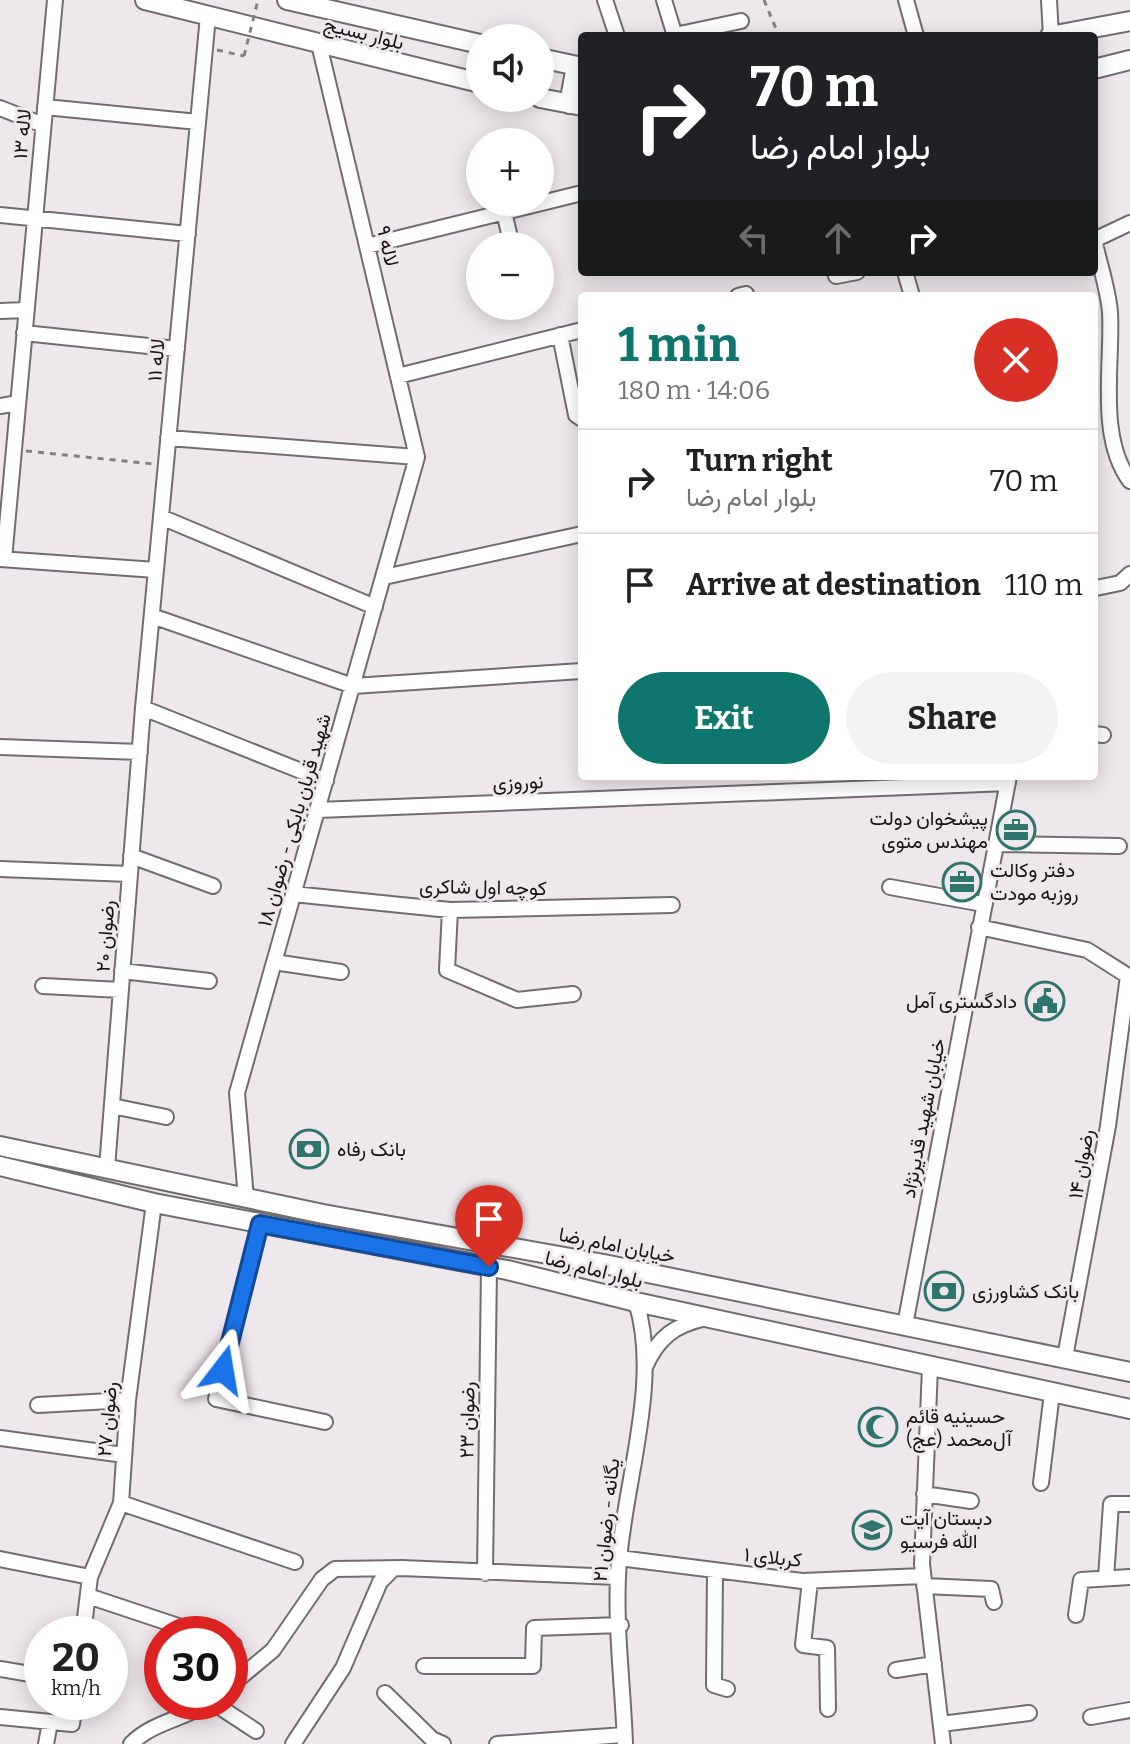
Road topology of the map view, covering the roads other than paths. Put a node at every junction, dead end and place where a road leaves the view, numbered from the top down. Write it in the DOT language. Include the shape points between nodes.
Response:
graph roads {
  1 [pos="55,0"];
  2 [pos="145,0"];
  3 [pos="287,0"];
  4 [pos="605,0"];
  5 [pos="664,0"];
  6 [pos="906,0"];
  7 [pos="1049,0"];
  8 [pos="208,16"];
  9 [pos="741,21"];
  10 [pos="1130,21"];
  11 [pos="616,32"];
  12 [pos="674,32"];
  13 [pos="689,32"];
  14 [pos="915,32"];
  15 [pos="1050,32"];
  16 [pos="1071,32"];
  17 [pos="466,41"];
  18 [pos="319,44"];
  19 [pos="1130,60"];
  20 [pos="554,61"];
  21 [pos="578,66"];
  22 [pos="1098,68"];
  23 [pos="578,76"];
  24 [pos="466,80"];
  25 [pos="554,101"];
  26 [pos="575,105"];
  27 [pos="45,107"];
  28 [pos="0,108"];
  29 [pos="198,122"];
  30 [pos="43,125"];
  31 [pos="578,194"];
  32 [pos="554,200"];
  33 [pos="0,215"];
  34 [pos="488,216"];
  35 [pos="35,217"];
  36 [pos="1130,223"];
  37 [pos="188,234"];
  38 [pos="1098,238"];
  39 [pos="367,246"];
  40 [pos="1098,265"];
  41 [pos="26,310"];
  42 [pos="0,311"];
  43 [pos="578,331"];
  44 [pos="24,333"];
  45 [pos="560,335"];
  46 [pos="177,349"];
  47 [pos="398,376"];
  48 [pos="18,403"];
  49 [pos="0,406"];
  50 [pos="578,416"];
  51 [pos="168,438"];
  52 [pos="417,457"];
  53 [pos="6,479"];
  54 [pos="1130,481"];
  55 [pos="161,517"];
  56 [pos="578,535"];
  57 [pos="2,559"];
  58 [pos="156,570"];
  59 [pos="1130,574"];
  60 [pos="384,577"];
  61 [pos="1098,588"];
  62 [pos="375,607"];
  63 [pos="152,616"];
  64 [pos="578,671"];
  65 [pos="353,686"];
  66 [pos="143,708"];
  67 [pos="0,747"];
  68 [pos="140,752"];
  69 [pos="986,780"];
  70 [pos="1008,780"];
  71 [pos="326,781"];
  72 [pos="318,810"];
  73 [pos="998,844"];
  74 [pos="1119,846"];
  75 [pos="131,856"];
  76 [pos="0,869"];
  77 [pos="130,874"];
  78 [pos="213,886"];
  79 [pos="890,887"];
  80 [pos="293,894"];
  81 [pos="983,904"];
  82 [pos="672,905"];
  83 [pos="450,910"];
  84 [pos="979,927"];
  85 [pos="274,962"];
  86 [pos="122,971"];
  87 [pos="341,972"];
  88 [pos="209,981"];
  89 [pos="43,986"];
  90 [pos="121,990"];
  91 [pos="573,994"];
  92 [pos="112,1106"];
  93 [pos="166,1117"];
  94 [pos="0,1146"];
  95 [pos="0,1166"];
  96 [pos="107,1168"];
  97 [pos="246,1198"];
  98 [pos="154,1203"];
  99 [pos="260,1224"];
  100 [pos="489,1267"];
  101 [pos="622,1268"];
  102 [pos="617,1297"];
  103 [pos="778,1300"];
  104 [pos="636,1302"];
  105 [pos="708,1317"];
  106 [pos="905,1325"];
  107 [pos="770,1331"];
  108 [pos="1065,1357"];
  109 [pos="645,1367"];
  110 [pos="930,1367"];
  111 [pos="1130,1372"];
  112 [pos="1052,1393"];
  113 [pos="128,1400"];
  114 [pos="38,1405"];
  115 [pos="1130,1409"];
  116 [pos="325,1422"];
  117 [pos="0,1438"];
  118 [pos="124,1455"];
  119 [pos="1041,1483"];
  120 [pos="924,1494"];
  121 [pos="971,1501"];
  122 [pos="121,1503"];
  123 [pos="1130,1504"];
  124 [pos="619,1558"];
  125 [pos="0,1559"];
  126 [pos="295,1562"];
  127 [pos="393,1569"];
  128 [pos="715,1570"];
  129 [pos="485,1573"];
  130 [pos="90,1577"];
  131 [pos="618,1577"];
  132 [pos="1130,1577"];
  133 [pos="1106,1578"];
  134 [pos="810,1581"];
  135 [pos="924,1581"];
  136 [pos="88,1596"];
  137 [pos="994,1602"];
  138 [pos="1076,1615"];
  139 [pos="85,1616"];
  140 [pos="148,1616"];
  141 [pos="621,1625"];
  142 [pos="934,1664"];
  143 [pos="424,1666"];
  144 [pos="0,1669"];
  145 [pos="896,1670"];
  146 [pos="248,1671"];
  147 [pos="24,1673"];
  148 [pos="727,1689"];
  149 [pos="385,1693"];
  150 [pos="828,1709"];
  151 [pos="1130,1710"];
  152 [pos="1029,1713"];
  153 [pos="0,1717"];
  154 [pos="1091,1717"];
  155 [pos="73,1720"];
  156 [pos="173,1720"];
  157 [pos="239,1720"];
  158 [pos="50,1723"];
  159 [pos="941,1724"];
  160 [pos="256,1731"];
  161 [pos="624,1739"];
  162 [pos="537,1742"];
  163 [pos="46,1744"];
  164 [pos="131,1744"];
  165 [pos="293,1744"];
  166 [pos="443,1744"];
  167 [pos="497,1744"];
  168 [pos="943,1744"];
  1 -- 27 [label="street, لاله ۱۳"];
  2 -- 8 [label="main road, بلوار بسیج"];
  3 -- 17 [label="main road, بلوار بسیج"];
  4 -- 11 [label="street"];
  5 -- 12 [label="street"];
  6 -- 14 [label="street"];
  7 -- 15 [label="street"];
  8 -- 18 [label="main road, بلوار بسیج"];
  8 -- 29 [label="street, لاله ۱۱"];
  9 -- 13 [label="street"];
  10 -- 16 [label="main road"];
  18 -- 24 [label="main road, بلوار بسیج"];
  18 -- 39 [label="street, لاله ۹"];
  19 -- 22 [label="main road"];
  20 -- 21 [label="main road"];
  23 -- 26 [label="main road"];
  25 -- 26 [label="main road"];
  27 -- 29 [label="street"];
  27 -- 30 [label="street, لاله ۱۳"];
  28 -- 30 [label="street"];
  29 -- 37 [label="street, لاله ۱۱"];
  30 -- 35 [label="street, لاله ۱۳"];
  31 -- 32 [label="street"];
  33 -- 35 [label="street"];
  34 -- 39 [label="street"];
  35 -- 37 [label="street"];
  35 -- 41 [label="street, لاله ۱۳"];
  36 -- 38 [label="street"];
  37 -- 46 [label="street, لاله ۱۱"];
  39 -- 47 [label="street, لاله ۹"];
  40 -- 54 [label="street" via="1110,308 1107,395 1117,448"];
  41 -- 42 [label="street"];
  41 -- 44 [label="street, لاله ۱۳"];
  43 -- 45 [label="street"];
  44 -- 46 [label="street"];
  44 -- 48 [label="street, لاله ۱۳"];
  45 -- 47 [label="street"];
  45 -- 50 [label="street"];
  46 -- 51 [label="street, لاله ۱۱"];
  47 -- 52 [label="street, لاله ۹"];
  48 -- 49 [label="street"];
  48 -- 53 [label="street, لاله ۱۳"];
  51 -- 52 [label="street"];
  51 -- 55 [label="street, لاله ۱۱"];
  52 -- 60 [label="street, شهید قربان بابکی - رضوان ۱۸"];
  53 -- 57 [label="street, لاله ۱۳"];
  55 -- 58 [label="street, لاله ۱۱"];
  55 -- 62 [label="street"];
  56 -- 60 [label="street"];
  57 -- 58 [label="street"];
  58 -- 63 [label="street, لاله ۱۱"];
  59 -- 61 [label="street" via="1120,583"];
  60 -- 62 [label="street, شهید قربان بابکی - رضوان ۱۸"];
  62 -- 65 [label="street, شهید قربان بابکی - رضوان ۱۸"];
  63 -- 65 [label="street"];
  63 -- 66 [label="street, لاله ۱۱"];
  64 -- 65 [label="street"];
  65 -- 71 [label="street, شهید قربان بابکی - رضوان ۱۸"];
  66 -- 68 [label="street, رضوان ۲۰"];
  66 -- 71 [label="street"];
  67 -- 68 [label="street"];
  68 -- 75 [label="street, رضوان ۲۰"];
  69 -- 72 [label="street, نوروزی"];
  70 -- 73 [label="street, خيابان شهيد قديرنژاد"];
  71 -- 72 [label="street, شهید قربان بابکی - رضوان ۱۸"];
  72 -- 80 [label="street, شهید قربان بابکی - رضوان ۱۸"];
  73 -- 74 [label="street"];
  73 -- 81 [label="street, خيابان شهيد قديرنژاد"];
  75 -- 77 [label="street, رضوان ۲۰"];
  75 -- 78 [label="street"];
  76 -- 77 [label="street"];
  77 -- 86 [label="street, رضوان ۲۰"];
  79 -- 81 [label="street"];
  80 -- 83 [label="street, کوچه اول شاکری"];
  80 -- 85 [label="street, شهید قربان بابکی - رضوان ۱۸"];
  81 -- 84 [label="street, خيابان شهيد قديرنژاد"];
  82 -- 83 [label="street, کوچه اول شاکری"];
  83 -- 91 [label="street" via="447,970 517,1000"];
  84 -- 106 [label="street, خيابان شهيد قديرنژاد"];
  84 -- 108 [label="street, رضوان ۱۴" via="1087,950 1128,976 1108,1126"];
  85 -- 87 [label="street"];
  85 -- 97 [label="street, شهید قربان بابکی - رضوان ۱۸" via="237,1093"];
  86 -- 88 [label="street"];
  86 -- 90 [label="street, رضوان ۲۰"];
  89 -- 90 [label="street"];
  90 -- 92 [label="street, رضوان ۲۰"];
  92 -- 93 [label="street"];
  92 -- 96 [label="street, رضوان ۲۰"];
  94 -- 96 [label="main road, خیابان امام رضا"];
  95 -- 98 [label="main road, بلوار امام رضا"];
  96 -- 97 [label="main road, خیابان امام رضا"];
  97 -- 101 [label="main road, خیابان امام رضا"];
  98 -- 99 [label="main road, بلوار امام رضا"];
  98 -- 113 [label="street, رضوان ۲۷"];
  99 -- 100 [label="main road, بلوار امام رضا"];
  99 -- 116 [label="street" via="216,1399"];
  100 -- 102 [label="main road, بلوار امام رضا"];
  100 -- 129 [label="street, رضوان ۲۳"];
  101 -- 102 [label="main road"];
  101 -- 103 [label="main road, خیابان امام رضا"];
  102 -- 104 [label="main road, بلوار امام رضا"];
  103 -- 106 [label="main road, خیابان امام رضا"];
  103 -- 107 [label="main road"];
  104 -- 105 [label="main road, بلوار امام رضا"];
  104 -- 109 [label="street, یگانه - رضوان ۲۱"];
  105 -- 107 [label="main road, بلوار امام رضا"];
  105 -- 109 [label="street" via="664,1335"];
  106 -- 108 [label="main road, خیابان امام رضا"];
  107 -- 110 [label="main road, بلوار امام رضا"];
  108 -- 111 [label="main road, خیابان امام رضا"];
  109 -- 124 [label="street, یگانه - رضوان ۲۱"];
  110 -- 112 [label="main road, بلوار امام رضا"];
  110 -- 120 [label="street"];
  112 -- 115 [label="main road, بلوار امام رضا"];
  112 -- 119 [label="street"];
  113 -- 114 [label="street"];
  113 -- 118 [label="street, رضوان ۲۷"];
  117 -- 118 [label="street"];
  118 -- 122 [label="street, رضوان ۲۷"];
  120 -- 121 [label="street"];
  120 -- 135 [label="street"];
  122 -- 126 [label="street"];
  122 -- 130 [label="street, رضوان ۲۷"];
  123 -- 133 [label="street" via="1111,1504"];
  124 -- 128 [label="street, کربلای ۱"];
  124 -- 131 [label="street, یگانه - رضوان ۲۱"];
  125 -- 130 [label="street"];
  127 -- 129 [label="street"];
  127 -- 146 [label="street" via="343,1568 328,1574 273,1650"];
  127 -- 165 [label="street" via="380,1582 343,1668"];
  128 -- 134 [label="street, کربلای ۱"];
  128 -- 148 [label="street" via="714,1685"];
  129 -- 131 [label="street"];
  130 -- 136 [label="street, رضوان ۲۷"];
  131 -- 141 [label="street, یگانه - رضوان ۲۱"];
  132 -- 133 [label="street"];
  133 -- 138 [label="street" via="1081,1580"];
  134 -- 135 [label="street, کربلای ۱"];
  134 -- 150 [label="street" via="803,1645 827,1648"];
  135 -- 137 [label="street, کربلای ۱" via="991,1589"];
  135 -- 142 [label="street"];
  136 -- 139 [label="street, رضوان ۲۷"];
  136 -- 140 [label="street"];
  141 -- 143 [label="street" via="534,1628 533,1666"];
  141 -- 161 [label="street, یگانه - رضوان ۲۱"];
  142 -- 145 [label="street"];
  142 -- 159 [label="street"];
  144 -- 147 [label="street"];
  149 -- 166 [label="street"];
  151 -- 154 [label="street"];
  152 -- 159 [label="street"];
  153 -- 158 [label="street"];
  155 -- 158 [label="street"];
  156 -- 164 [label="street"];
  157 -- 160 [label="street"];
  158 -- 163 [label="street"];
  159 -- 168 [label="street"];
  161 -- 162 [label="street"];
  162 -- 167 [label="street"];
}
